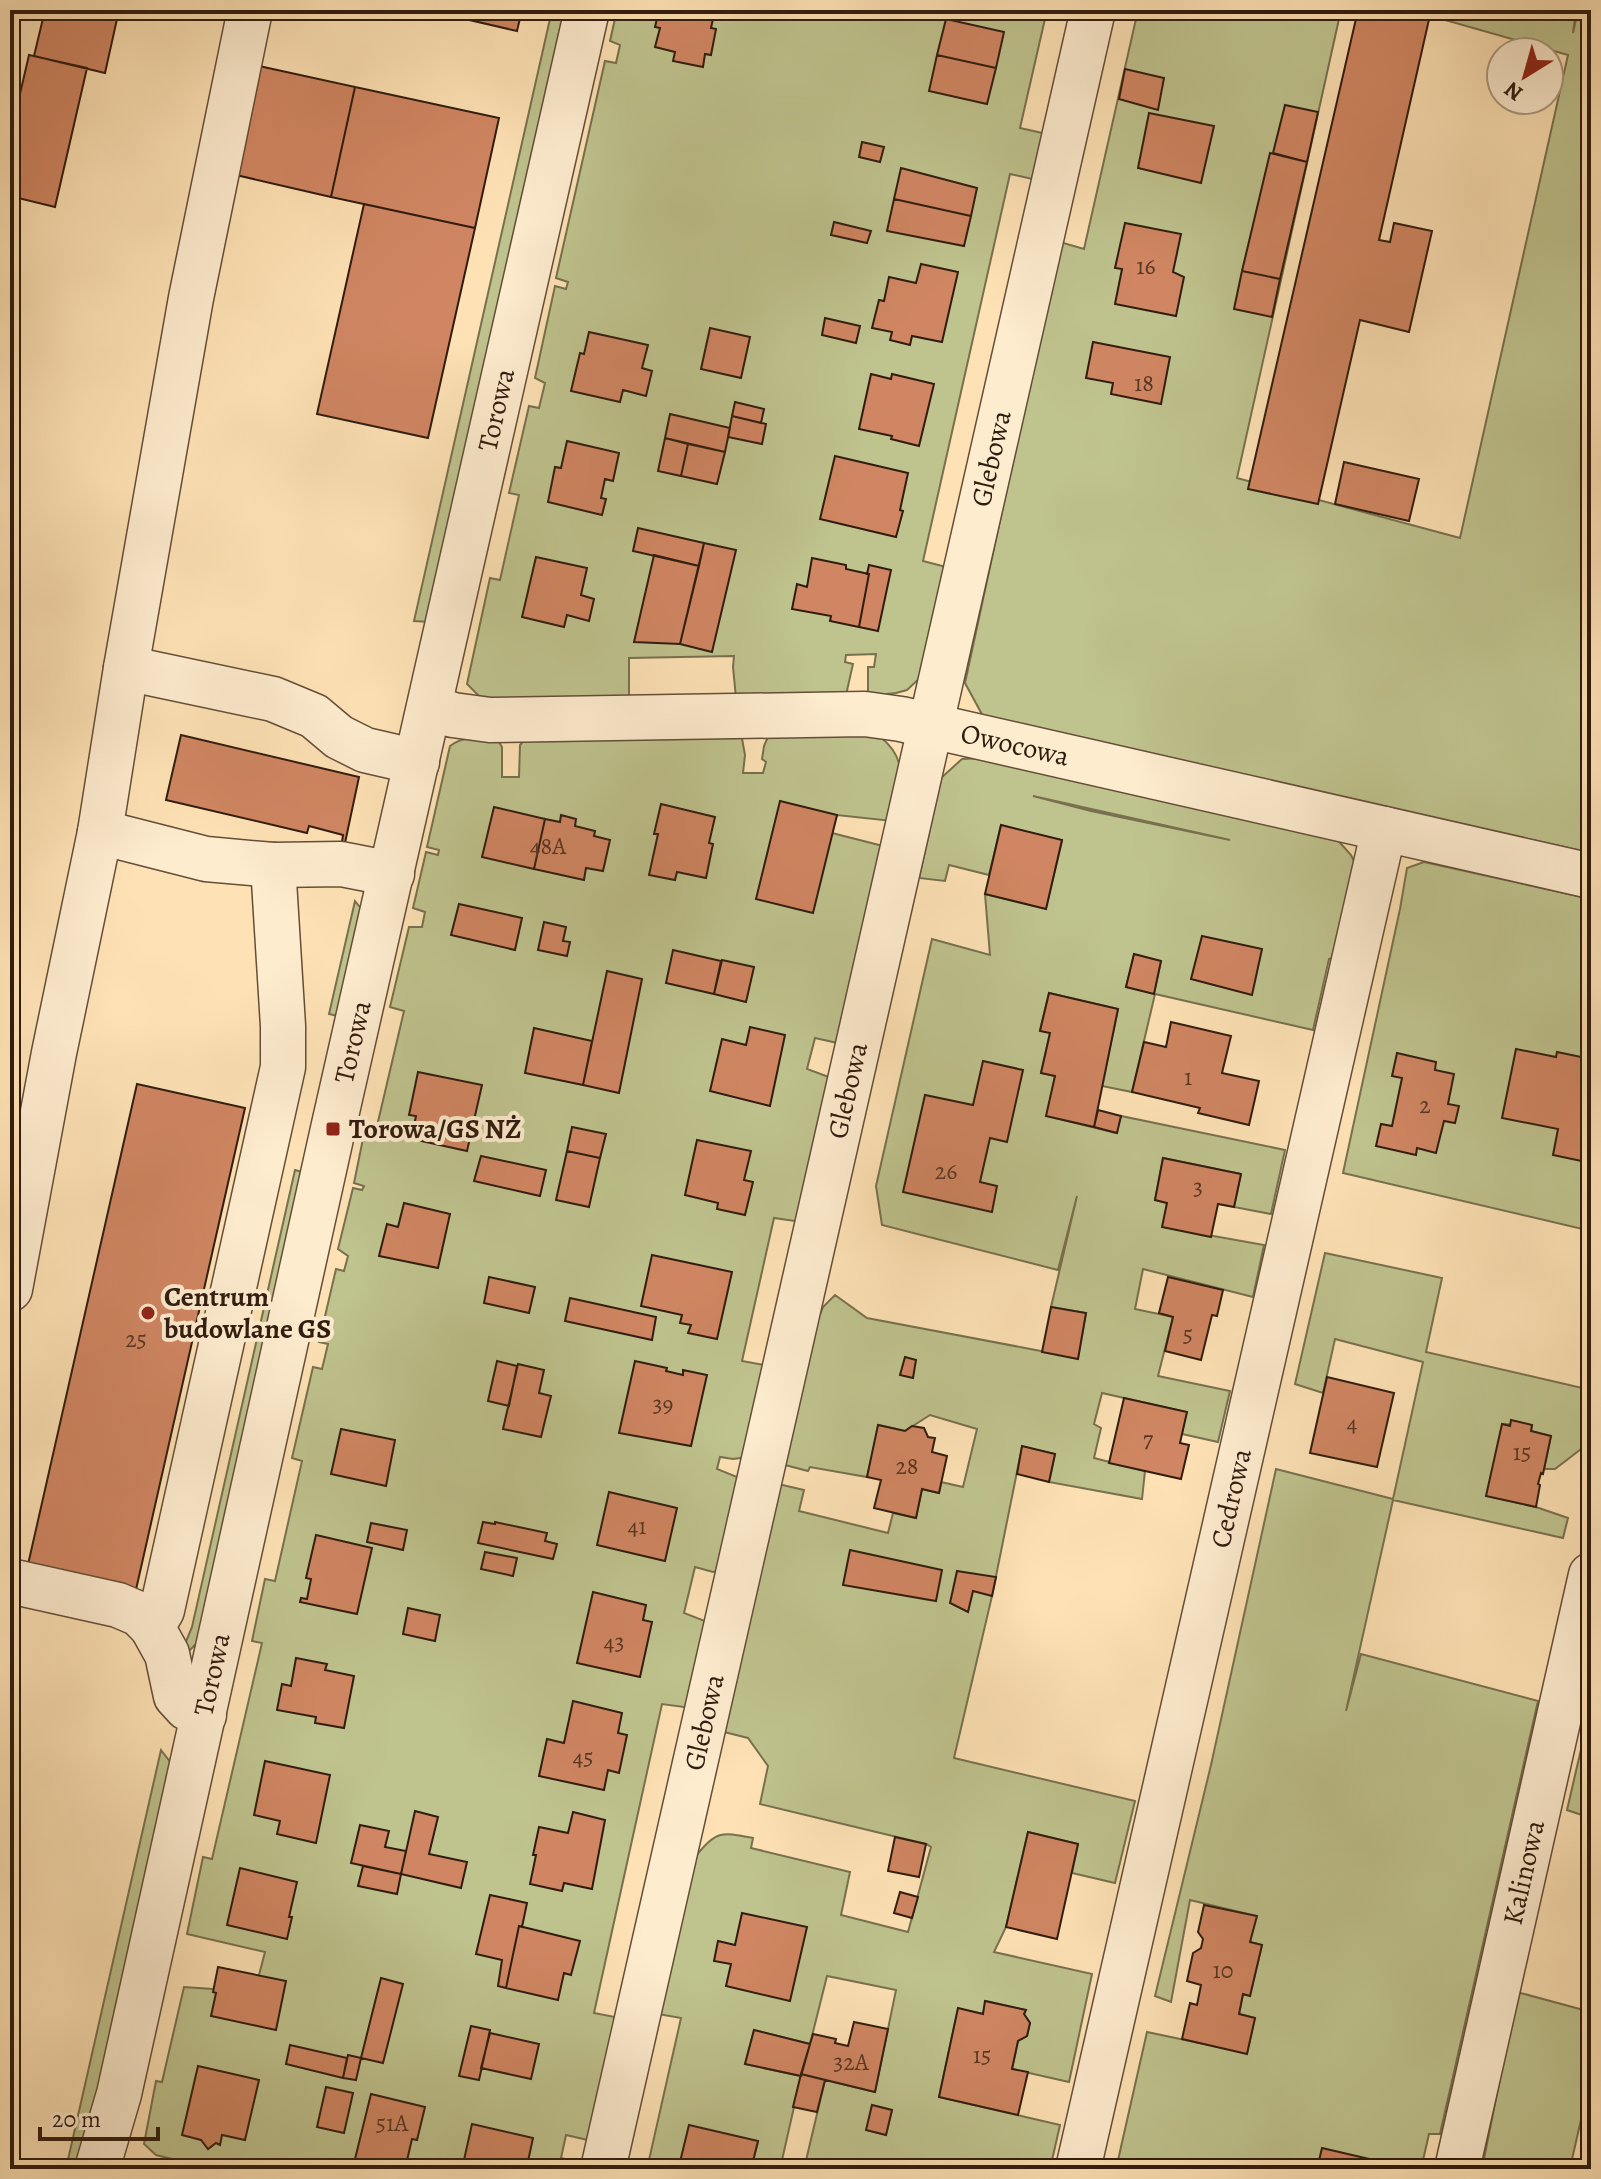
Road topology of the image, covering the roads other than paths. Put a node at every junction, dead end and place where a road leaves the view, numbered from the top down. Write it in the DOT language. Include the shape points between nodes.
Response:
graph roads {
  1 [pos="250,10"];
  2 [pos="587,10"];
  3 [pos="1093,10"];
  4 [pos="126,668"];
  5 [pos="430,707"];
  6 [pos="932,726"];
  7 [pos="417,762"];
  8 [pos="1384,829"];
  9 [pos="100,832"];
  10 [pos="273,865"];
  11 [pos="392,874"];
  12 [pos="1591,876"];
  13 [pos="10,1289"];
  14 [pos="1591,1575"];
  15 [pos="10,1581"];
  16 [pos="152,1627"];
  17 [pos="204,1715"];
  18 [pos="110,2166"];
  19 [pos="603,2169"];
  20 [pos="1078,2169"];
  21 [pos="1457,2169"];
  1 -- 4 [label="street" via="191,298"];
  2 -- 5 [label="street, Torowa"];
  3 -- 6 [label="street, Glebowa"];
  4 -- 7 [label="street" via="273,699 314,716 365,750"];
  4 -- 9 [label="street"];
  5 -- 6 [label="street, Owocowa" via="490,720 865,714"];
  5 -- 7 [label="street, Torowa"];
  6 -- 8 [label="street, Owocowa"];
  6 -- 19 [label="street, Glebowa"];
  7 -- 11 [label="street, Torowa"];
  8 -- 12 [label="street, Owocowa"];
  8 -- 20 [label="street, Cedrowa"];
  9 -- 10 [label="street" via="206,859"];
  9 -- 13 [label="street"];
  10 -- 11 [label="street" via="341,864"];
  10 -- 16 [label="street" via="283,1067 162,1610"];
  11 -- 17 [label="street, Torowa"];
  14 -- 21 [label="street, Kalinowa"];
  15 -- 16 [label="street" via="118,1605"];
  16 -- 17 [label="street" via="167,1654 176,1696"];
  17 -- 18 [label="street, Torowa" via="119,2094"];
}
